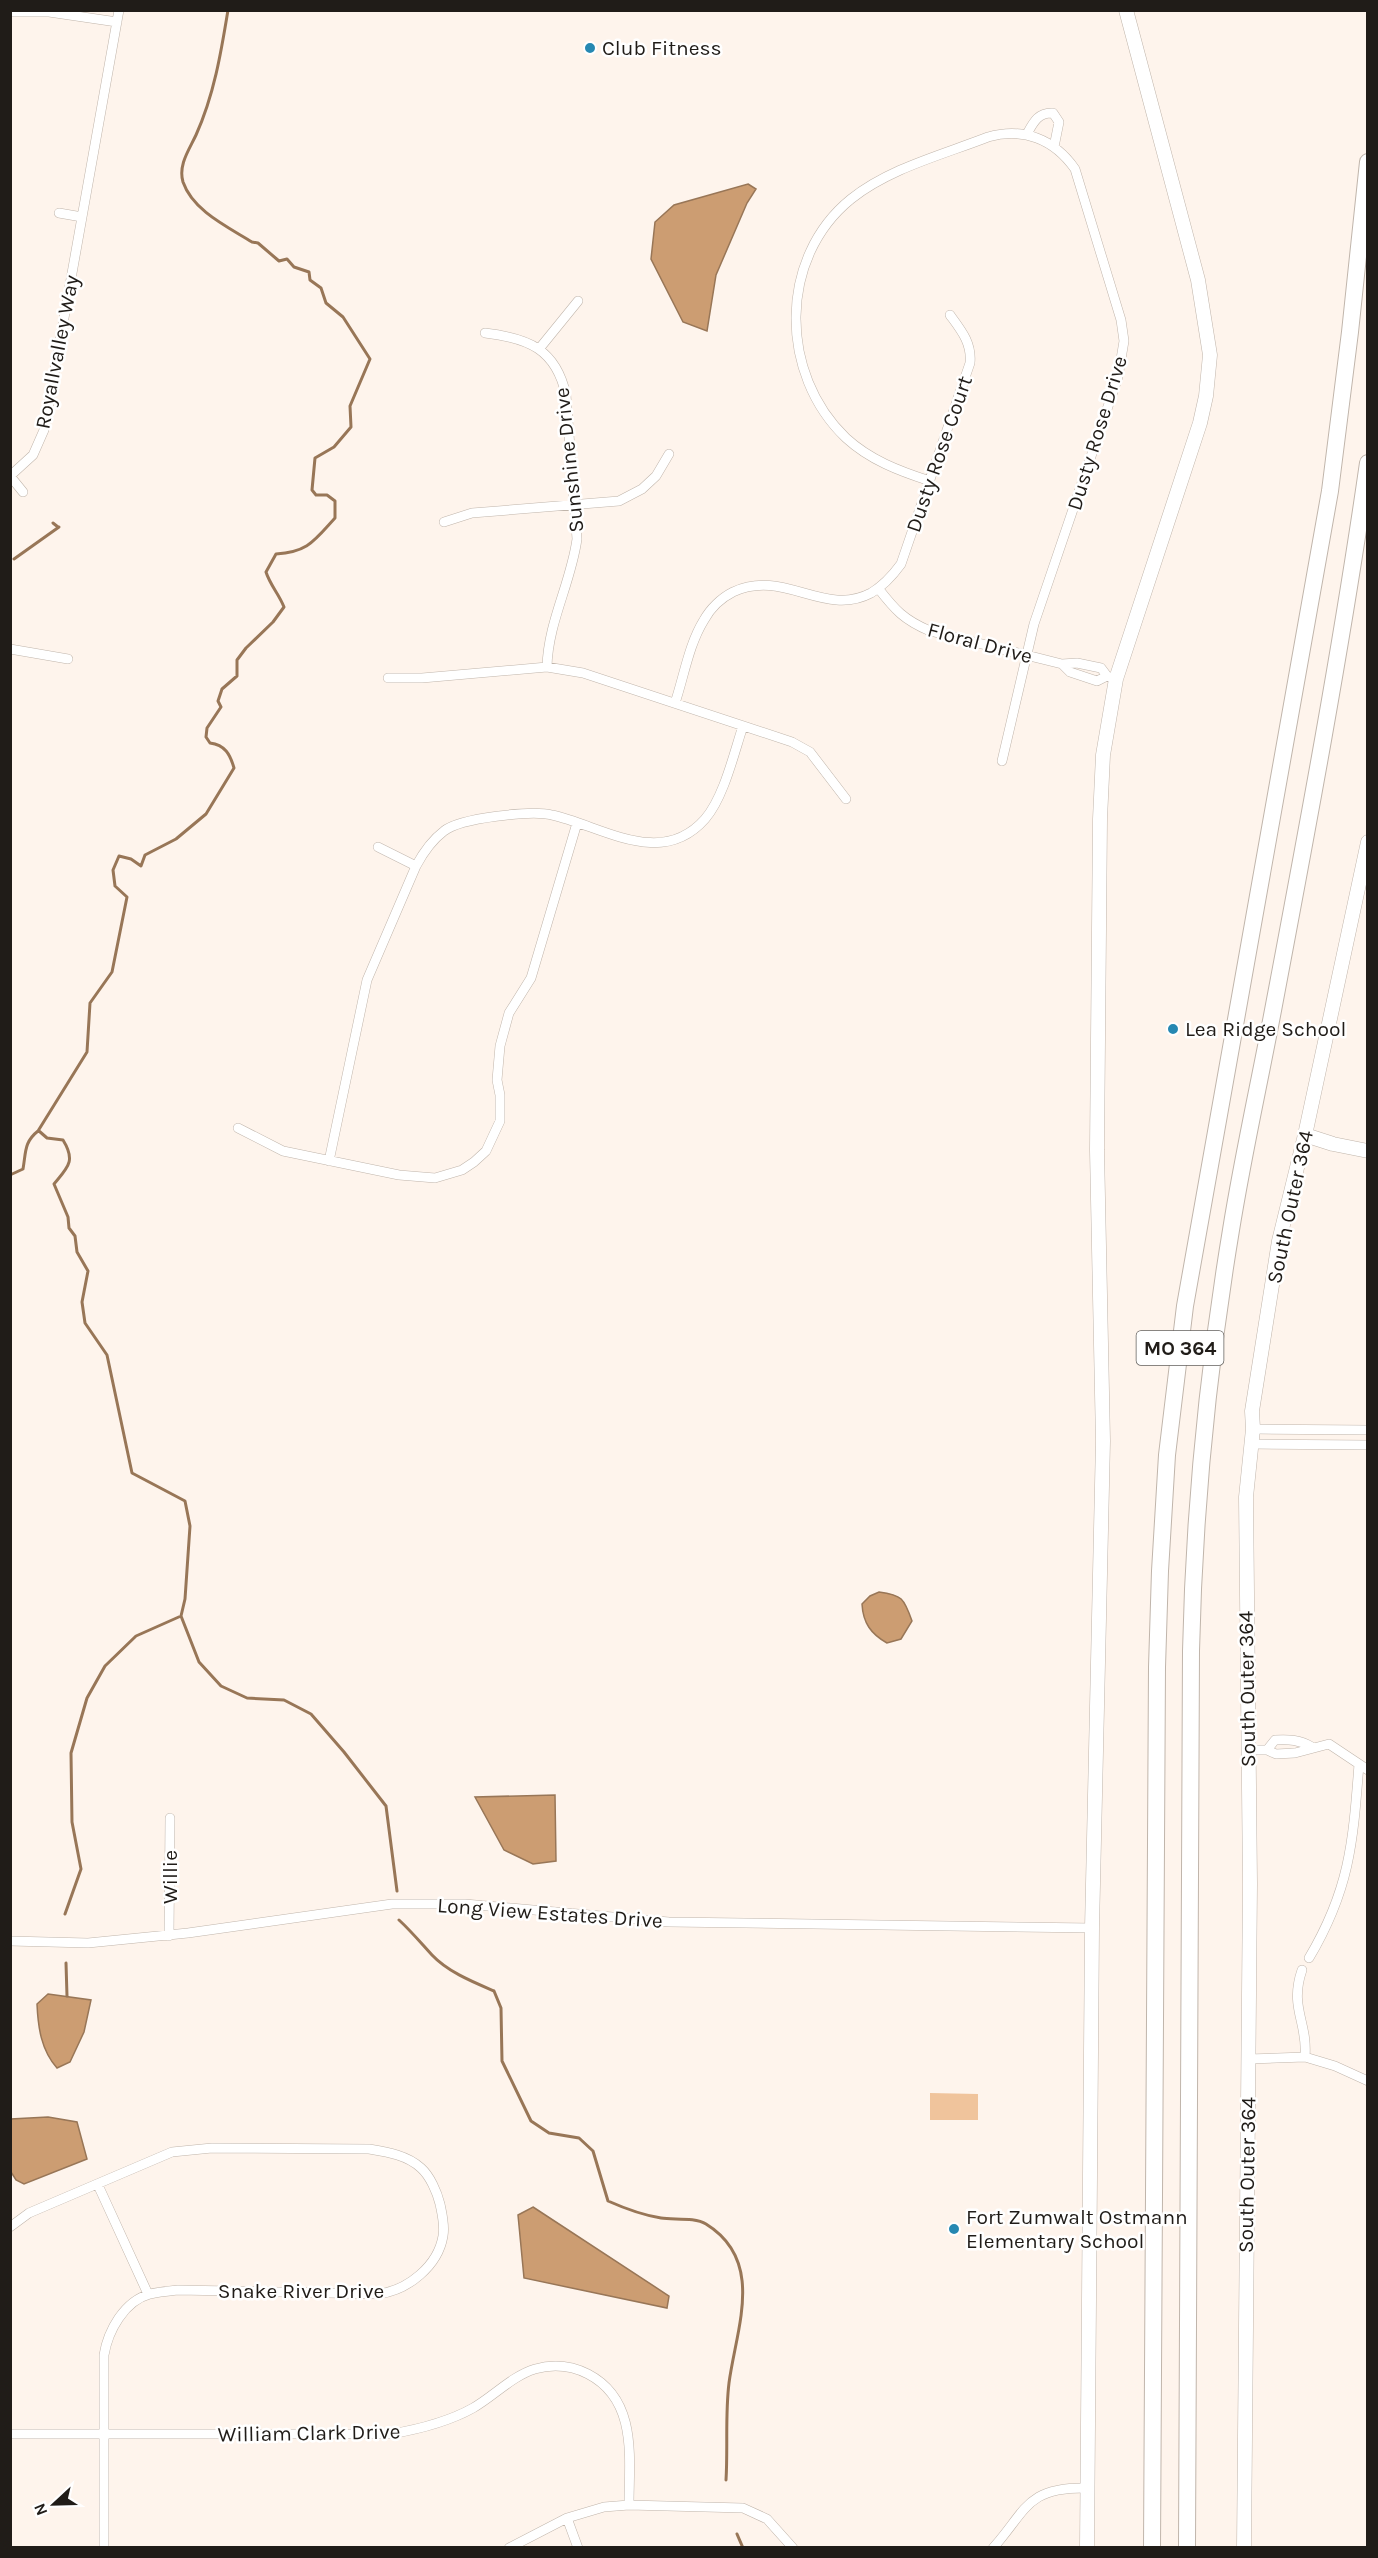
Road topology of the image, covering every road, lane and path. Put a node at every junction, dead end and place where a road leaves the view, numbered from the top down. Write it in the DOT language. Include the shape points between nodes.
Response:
graph roads {
  1 [pos="119,10"];
  2 [pos="1126,10"];
  3 [pos="10,12"];
  4 [pos="117,22"];
  5 [pos="1027,134"];
  6 [pos="1054,147"];
  7 [pos="1368,162"];
  8 [pos="59,213"];
  9 [pos="82,217"];
  10 [pos="578,301"];
  11 [pos="951,315"];
  12 [pos="485,333"];
  13 [pos="539,350"];
  14 [pos="669,454"];
  15 [pos="1368,463"];
  16 [pos="930,481"];
  17 [pos="23,492"];
  18 [pos="576,504"];
  19 [pos="444,522"];
  20 [pos="878,588"];
  21 [pos="10,649"];
  22 [pos="1025,655"];
  23 [pos="68,659"];
  24 [pos="547,667"];
  25 [pos="1111,677"];
  26 [pos="388,678"];
  27 [pos="675,703"];
  28 [pos="743,726"];
  29 [pos="1002,761"];
  30 [pos="846,799"];
  31 [pos="577,823"];
  32 [pos="1368,842"];
  33 [pos="378,848"];
  34 [pos="416,866"];
  35 [pos="238,1128"];
  36 [pos="1305,1136"];
  37 [pos="1368,1150"];
  38 [pos="329,1161"];
  39 [pos="1253,1429"];
  40 [pos="1368,1430"];
  41 [pos="1251,1444"];
  42 [pos="1368,1445"];
  43 [pos="1312,1747"];
  44 [pos="1248,1750"];
  45 [pos="1267,1750"];
  46 [pos="1359,1764"];
  47 [pos="1368,1770"];
  48 [pos="170,1818"];
  49 [pos="1092,1928"];
  50 [pos="169,1936"];
  51 [pos="10,1941"];
  52 [pos="1309,1958"];
  53 [pos="1302,1970"];
  54 [pos="1305,2057"];
  55 [pos="1248,2059"];
  56 [pos="1368,2081"];
  57 [pos="98,2185"];
  58 [pos="10,2227"];
  59 [pos="148,2294"];
  60 [pos="103,2433"];
  61 [pos="10,2434"];
  62 [pos="1087,2488"];
  63 [pos="629,2505"];
  64 [pos="567,2518"];
  65 [pos="104,2547"];
  66 [pos="509,2547"];
  67 [pos="578,2547"];
  68 [pos="793,2547"];
  69 [pos="993,2547"];
  70 [pos="1087,2547"];
  71 [pos="1152,2547"];
  72 [pos="1187,2547"];
  73 [pos="1244,2547"];
  1 -- 4 [label="street, Royallvalley Way"];
  2 -- 25 [label="main road" via="1198,280 1210,355 1200,423"];
  3 -- 4 [label="street" via="48,12"];
  4 -- 9 [label="street, Royallvalley Way"];
  5 -- 6 [label="street, Dusty Rose Drive"];
  5 -- 6 [label="street" via="1038,117 1053,113 1059,122"];
  5 -- 16 [label="street, Dusty Rose Drive" via="988,137 876,182 831,220 803,272 796,301 796,334 802,368 819,405 858,448 891,467"];
  6 -- 22 [label="street, Dusty Rose Drive" via="1068,159 1081,182 1124,341 1118,377"];
  7 -- 71 [label="highway, MO 364" via="1330,491 1194,1244 1167,1455 1157,1667"];
  8 -- 9 [label="street"];
  9 -- 17 [label="street, Royallvalley Way" via="44,430 33,455 10,476"];
  10 -- 13 [label="street"];
  11 -- 16 [label="street, Dusty Rose Court" via="971,352 970,363"];
  12 -- 13 [label="street, Sunshine Drive" via="513,336"];
  13 -- 18 [label="street, Sunshine Drive" via="551,360 563,381"];
  14 -- 18 [label="street" via="656,476 620,501"];
  15 -- 72 [label="highway, MO 364" via="1309,816 1232,1228 1200,1477 1191,1662"];
  16 -- 20 [label="street, Dusty Rose Court" via="901,564"];
  18 -- 19 [label="street" via="472,513"];
  18 -- 24 [label="street, Sunshine Drive" via="575,556 549,636"];
  20 -- 22 [label="street, Floral Drive" via="910,623"];
  20 -- 27 [label="street" via="839,600 773,584 744,587 729,594 704,620"];
  21 -- 23 [label="street"];
  22 -- 25 [label="street, Floral Drive" via="1062,664 1070,672 1097,681"];
  22 -- 29 [label="street, Dusty Rose Drive"];
  24 -- 26 [label="street"];
  24 -- 27 [label="street" via="583,673"];
  25 -- 49 [label="main road" via="1100,819 1097,1150 1103,1441"];
  27 -- 28 [label="street"];
  28 -- 30 [label="street" via="810,752"];
  28 -- 31 [label="street" via="713,809 690,832 673,840 644,843"];
  31 -- 34 [label="street" via="549,814 478,819 446,829"];
  31 -- 38 [label="street" via="531,978 509,1013 500,1046 497,1080 500,1120 486,1150 462,1170 435,1178"];
  32 -- 36 [label="main road, South Outer 364"];
  33 -- 34 [label="street"];
  34 -- 38 [label="street" via="367,980"];
  35 -- 38 [label="street" via="283,1151"];
  36 -- 37 [label="main road"];
  36 -- 39 [label="main road, South Outer 364" via="1279,1241 1252,1411"];
  39 -- 40 [label="street"];
  39 -- 41 [label="main road, South Outer 364"];
  41 -- 42 [label="street"];
  41 -- 44 [label="main road, South Outer 364" via="1246,1497"];
  43 -- 45 [label="street" via="1295,1753 1276,1754"];
  43 -- 45 [label="street" via="1303,1742 1275,1740"];
  43 -- 46 [label="street" via="1329,1744"];
  44 -- 45 [label="street"];
  44 -- 55 [label="main road, South Outer 364"];
  46 -- 47 [label="street"];
  46 -- 52 [label="street" via="1346,1875 1326,1929"];
  48 -- 50 [label="street, Willie"];
  49 -- 50 [label="street, Long View Estates Drive" via="669,1922 465,1904 392,1904"];
  49 -- 62 [label="main road"];
  50 -- 51 [label="street, Long View Estates Drive" via="88,1943"];
  53 -- 54 [label="street" via="1296,2004 1307,2040"];
  54 -- 55 [label="street"];
  54 -- 56 [label="street"];
  55 -- 73 [label="main road, South Outer 364"];
  57 -- 58 [label="street, Snake River Drive" via="29,2213"];
  57 -- 59 [label="street"];
  57 -- 59 [label="street, Snake River Drive" via="153,2159 187,2149 369,2149 396,2153 421,2168 437,2192 444,2219 441,2247 415,2280 391,2293 178,2290"];
  59 -- 60 [label="street, Snake River Drive" via="126,2310 106,2342"];
  60 -- 61 [label="street, William Clark Drive"];
  60 -- 63 [label="street, William Clark Drive" via="391,2434 444,2421 536,2369 576,2368 598,2379 624,2412 629,2433"];
  60 -- 65 [label="street, Snake River Drive"];
  62 -- 69 [label="street" via="1070,2488 1035,2498 1023,2507"];
  62 -- 70 [label="main road"];
  63 -- 64 [label="street"];
  63 -- 68 [label="street" via="743,2508 767,2519"];
  64 -- 66 [label="street"];
  64 -- 67 [label="street"];
}
